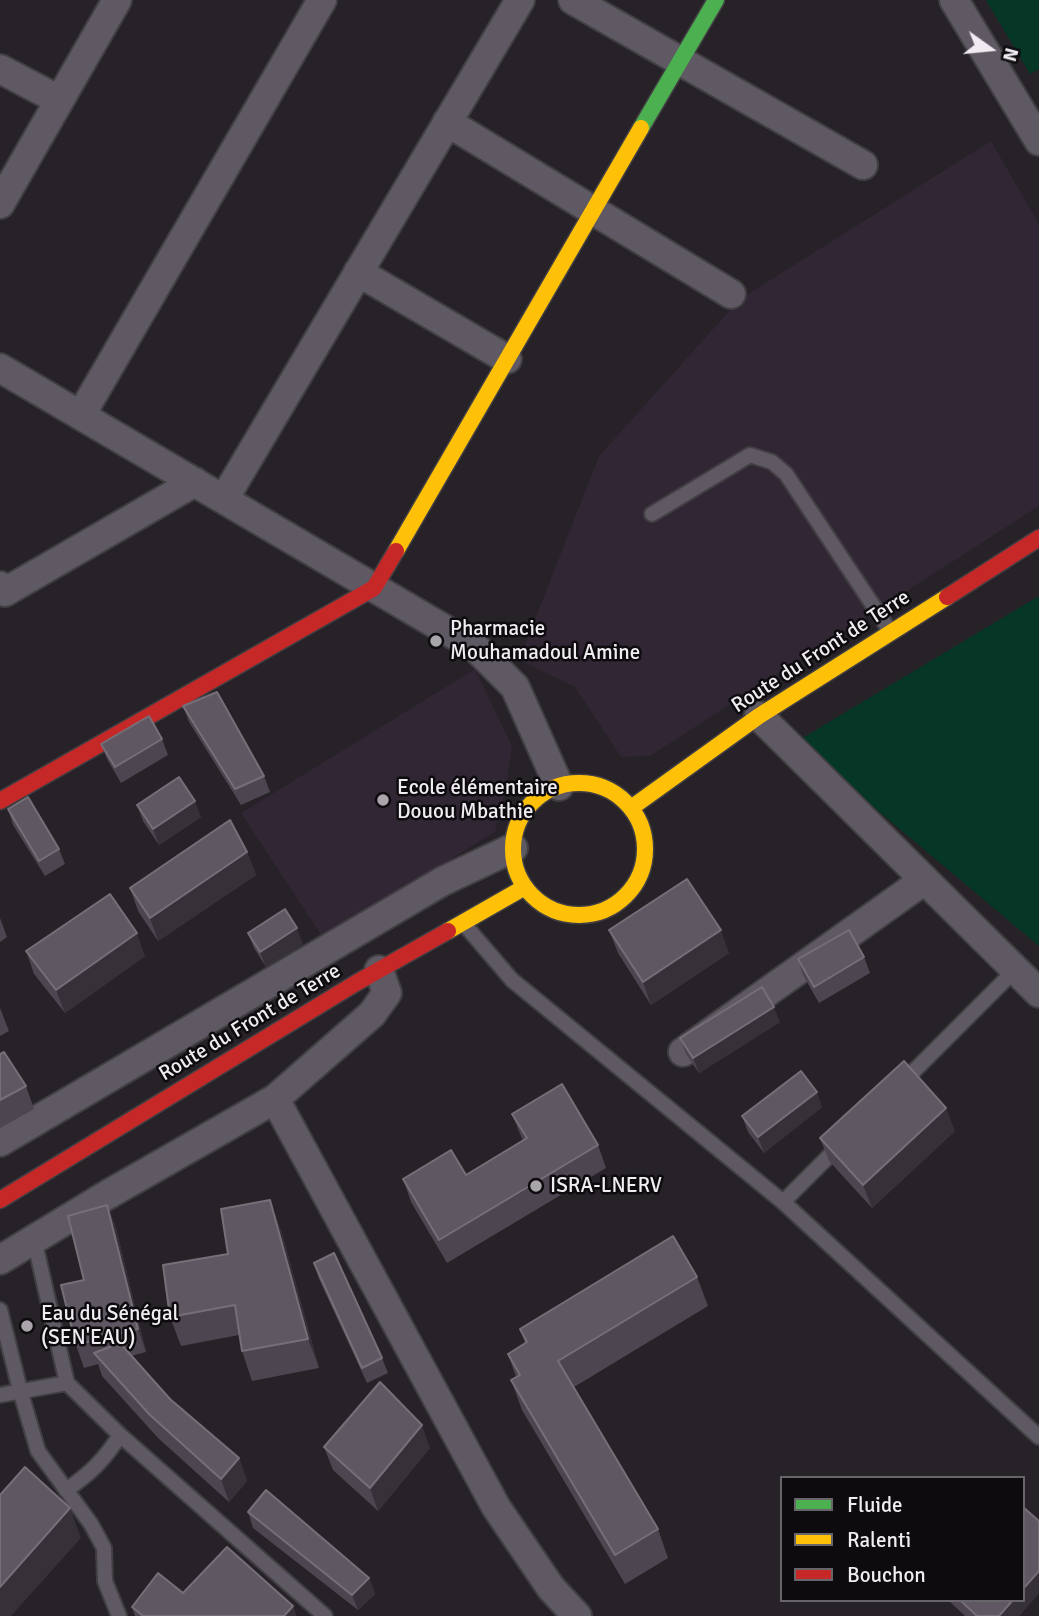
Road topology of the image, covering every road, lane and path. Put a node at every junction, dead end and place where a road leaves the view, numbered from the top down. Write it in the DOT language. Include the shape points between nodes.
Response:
graph roads {
  1 [pos="117,0"];
  2 [pos="322,0"];
  3 [pos="520,0"];
  4 [pos="573,0"];
  5 [pos="716,0"];
  6 [pos="954,0"];
  7 [pos="680,61"];
  8 [pos="0,69"];
  9 [pos="59,100"];
  10 [pos="447,122"];
  11 [pos="1039,141"];
  12 [pos="863,165"];
  13 [pos="0,204"];
  14 [pos="594,211"];
  15 [pos="358,272"];
  16 [pos="732,294"];
  17 [pos="508,359"];
  18 [pos="0,368"];
  19 [pos="81,415"];
  20 [pos="195,482"];
  21 [pos="224,499"];
  22 [pos="652,514"];
  23 [pos="1039,538"];
  24 [pos="0,586"];
  25 [pos="374,588"];
  26 [pos="891,632"];
  27 [pos="759,716"];
  28 [pos="559,786"];
  29 [pos="0,801"];
  30 [pos="631,808"];
  31 [pos="513,848"];
  32 [pos="443,881"];
  33 [pos="923,881"];
  34 [pos="525,887"];
  35 [pos="463,923"];
  36 [pos="379,970"];
  37 [pos="1015,970"];
  38 [pos="1039,993"];
  39 [pos="683,1052"];
  40 [pos="889,1096"];
  41 [pos="275,1099"];
  42 [pos="850,1135"];
  43 [pos="0,1142"];
  44 [pos="0,1200"];
  45 [pos="783,1202"];
  46 [pos="34,1239"];
  47 [pos="0,1260"];
  48 [pos="0,1310"];
  49 [pos="67,1383"];
  50 [pos="20,1390"];
  51 [pos="0,1395"];
  52 [pos="120,1435"];
  53 [pos="1039,1437"];
  54 [pos="66,1490"];
  55 [pos="118,1616"];
  56 [pos="325,1616"];
  57 [pos="577,1616"];
  1 -- 9 [label="street"];
  2 -- 19 [label="street"];
  3 -- 10 [label="street"];
  4 -- 7 [label="street"];
  5 -- 7 [label="main road"];
  6 -- 11 [label="street"];
  7 -- 12 [label="street"];
  7 -- 14 [label="main road"];
  8 -- 9 [label="street"];
  9 -- 13 [label="street"];
  10 -- 14 [label="street"];
  10 -- 15 [label="street"];
  14 -- 16 [label="street"];
  14 -- 17 [label="main road"];
  15 -- 17 [label="street"];
  15 -- 21 [label="street"];
  17 -- 25 [label="main road"];
  18 -- 19 [label="street"];
  19 -- 20 [label="street"];
  20 -- 21 [label="street"];
  20 -- 24 [label="street" via="5,592"];
  21 -- 25 [label="street"];
  22 -- 26 [label="lane" via="750,455 772,462 786,474"];
  23 -- 26 [label="main road, Route du Front de Terre"];
  25 -- 28 [label="street" via="475,647 515,687"];
  25 -- 29 [label="main road"];
  26 -- 27 [label="main road, Route du Front de Terre"];
  27 -- 30 [label="main road, Route du Front de Terre"];
  27 -- 33 [label="street"];
  28 -- 30 [label="main road" via="578,782 598,785"];
  28 -- 31 [label="main road" via="525,809"];
  30 -- 34 [label="main road" via="642,832 644,858 639,875 618,902 586,914 569,914 537,900"];
  31 -- 32 [label="street"];
  31 -- 34 [label="main road"];
  32 -- 35 [label="street"];
  32 -- 43 [label="street"];
  33 -- 37 [label="street"];
  33 -- 39 [label="street"];
  34 -- 35 [label="main road, Route du Front de Terre"];
  35 -- 36 [label="main road, Route du Front de Terre"];
  35 -- 45 [label="lane" via="512,980"];
  36 -- 41 [label="street" via="387,993 372,1014"];
  36 -- 44 [label="main road, Route du Front de Terre"];
  37 -- 38 [label="street"];
  37 -- 40 [label="lane"];
  41 -- 46 [label="street"];
  41 -- 57 [label="street" via="496,1507 551,1588"];
  42 -- 45 [label="lane"];
  45 -- 53 [label="lane"];
  46 -- 47 [label="street"];
  46 -- 49 [label="lane"];
  48 -- 50 [label="lane"];
  49 -- 50 [label="lane"];
  49 -- 52 [label="lane"];
  50 -- 51 [label="lane"];
  50 -- 54 [label="lane" via="38,1451"];
  52 -- 54 [label="lane" via="93,1471"];
  52 -- 56 [label="lane"];
  54 -- 55 [label="lane" via="104,1548 105,1581"];
}
